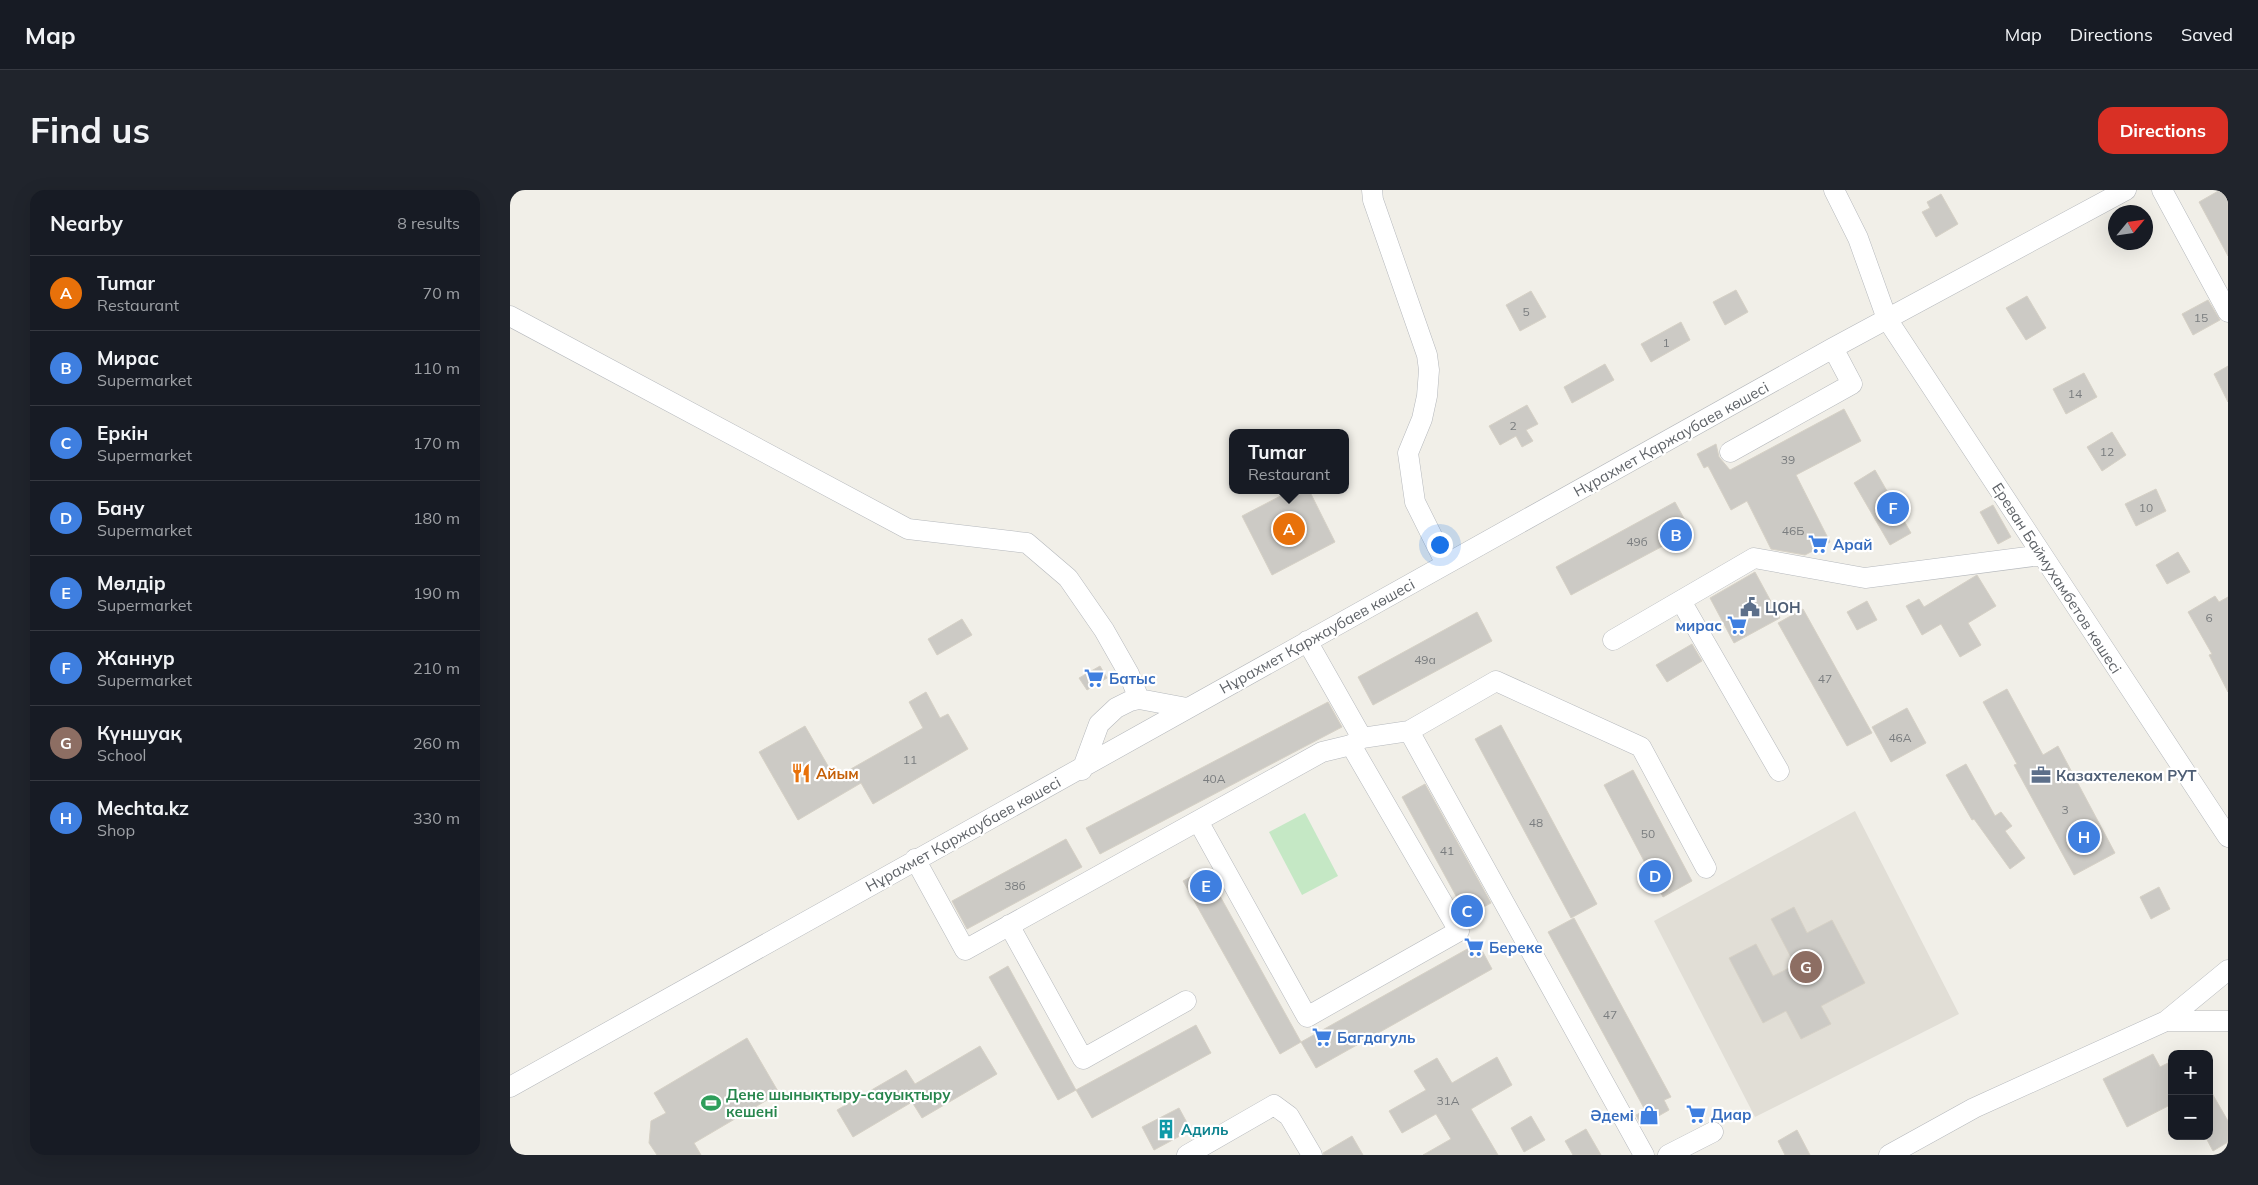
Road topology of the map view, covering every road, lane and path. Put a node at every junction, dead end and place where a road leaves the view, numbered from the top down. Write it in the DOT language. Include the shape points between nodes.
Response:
graph roads {
  1 [pos="1372,190"];
  2 [pos="1834,190"];
  3 [pos="2126,190"];
  4 [pos="2162,190"];
  5 [pos="2228,312"];
  6 [pos="510,316"];
  7 [pos="1887,319"];
  8 [pos="1833,348"];
  9 [pos="1730,452"];
  10 [pos="2042,555"];
  11 [pos="1446,564"];
  12 [pos="1681,601"];
  13 [pos="1613,640"];
  14 [pos="1307,641"];
  15 [pos="1138,699"];
  16 [pos="1187,708"];
  17 [pos="1409,730"];
  18 [pos="1357,742"];
  19 [pos="1082,770"];
  20 [pos="1779,771"];
  21 [pos="2221,811"];
  22 [pos="1198,820"];
  23 [pos="2228,838"];
  24 [pos="915,859"];
  25 [pos="1706,868"];
  26 [pos="1009,925"];
  27 [pos="2228,970"];
  28 [pos="1186,1001"];
  29 [pos="2166,1021"];
  30 [pos="2228,1021"];
  31 [pos="510,1087"];
  32 [pos="1713,1132"];
  33 [pos="1187,1155"];
  34 [pos="1312,1155"];
  35 [pos="1644,1155"];
  36 [pos="1668,1155"];
  37 [pos="1889,1155"];
  1 -- 11 [label="street" via="1427,355 1428,396 1408,452 1415,502"];
  2 -- 7 [label="street, Ереван Баймухамбетов көшесі" via="1858,238"];
  3 -- 7 [label="street, Нұрахмет Қаржаубаев көшесі"];
  4 -- 5 [label="street"];
  6 -- 15 [label="street" via="908,529 1027,543 1068,578 1104,630 1129,674"];
  7 -- 8 [label="street, Нұрахмет Қаржаубаев көшесі"];
  7 -- 10 [label="street, Ереван Баймухамбетов көшесі"];
  8 -- 9 [label="street" via="1852,384"];
  8 -- 11 [label="street, Нұрахмет Қаржаубаев көшесі"];
  10 -- 12 [label="street" via="1864,578 1754,558"];
  10 -- 21 [label="street, Ереван Баймухамбетов көшесі"];
  11 -- 14 [label="street, Нұрахмет Қаржаубаев көшесі"];
  12 -- 13 [label="street"];
  12 -- 20 [label="street"];
  14 -- 16 [label="street, Нұрахмет Қаржаубаев көшесі"];
  14 -- 18 [label="street"];
  15 -- 16 [label="street"];
  15 -- 19 [label="street" via="1123,704 1104,717"];
  16 -- 19 [label="street, Нұрахмет Қаржаубаев көшесі"];
  17 -- 18 [label="street"];
  17 -- 25 [label="street" via="1496,681 1641,747"];
  17 -- 35 [label="street"];
  18 -- 22 [label="street" via="1322,752"];
  18 -- 22 [label="street" via="1459,931 1307,1017"];
  19 -- 24 [label="street, Нұрахмет Қаржаубаев көшесі"];
  21 -- 23 [label="street, Ереван Баймухамбетов көшесі"];
  22 -- 26 [label="street"];
  24 -- 26 [label="street" via="965,950"];
  24 -- 31 [label="street, Нұрахмет Қаржаубаев көшесі"];
  26 -- 28 [label="street" via="1083,1059"];
  27 -- 29 [label="street"];
  29 -- 30 [label="street"];
  29 -- 37 [label="street" via="1974,1108"];
  32 -- 36 [label="street"];
  33 -- 34 [label="street" via="1274,1105 1289,1116"];
}
